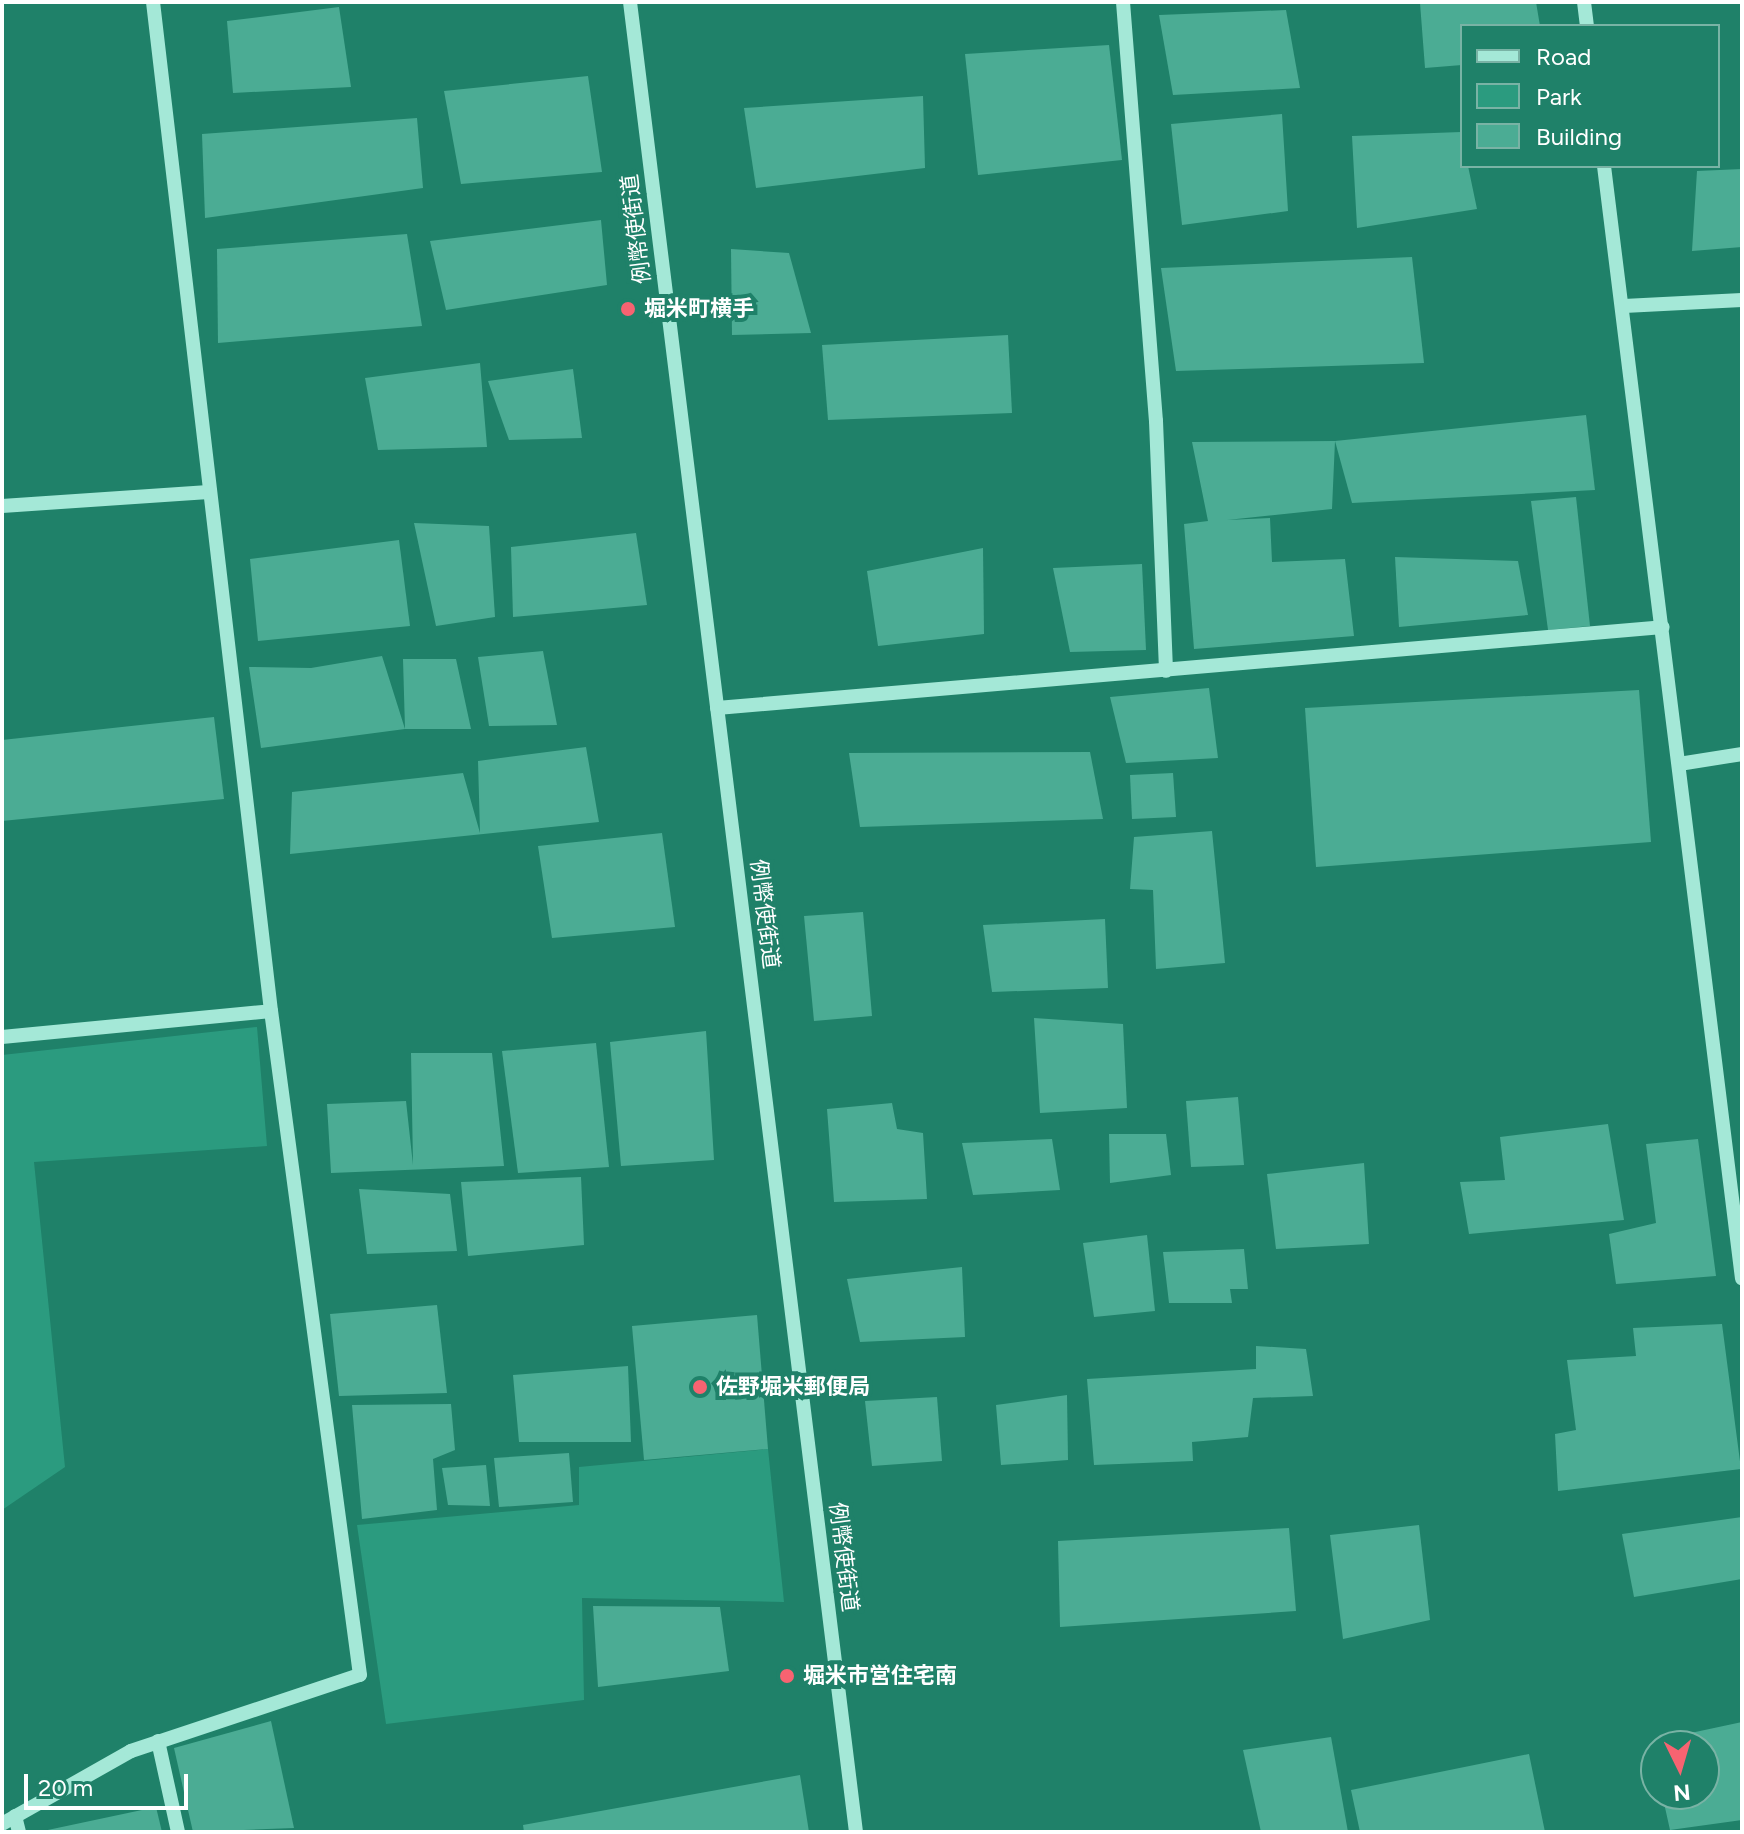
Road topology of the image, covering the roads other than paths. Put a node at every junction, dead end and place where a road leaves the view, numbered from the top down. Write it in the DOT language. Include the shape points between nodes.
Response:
graph roads {
  1 [pos="153,2"];
  2 [pos="630,2"];
  3 [pos="1123,2"];
  4 [pos="1584,2"];
  5 [pos="1587,24"];
  6 [pos="1604,168"];
  7 [pos="1742,300"];
  8 [pos="1624,306"];
  9 [pos="209,492"];
  10 [pos="2,506"];
  11 [pos="1663,627"];
  12 [pos="1166,671"];
  13 [pos="717,708"];
  14 [pos="1742,754"];
  15 [pos="1679,764"];
  16 [pos="271,1011"];
  17 [pos="2,1037"];
  18 [pos="1742,1278"];
  19 [pos="158,1741"];
  20 [pos="9,1820"];
  21 [pos="19,1832"];
  22 [pos="178,1832"];
  23 [pos="856,1832"];
  1 -- 9 [label="street"];
  2 -- 13 [label="street, 例幣使街道"];
  3 -- 12 [label="street" via="1156,421"];
  4 -- 5 [label="street"];
  6 -- 8 [label="street"];
  7 -- 8 [label="street"];
  8 -- 11 [label="street"];
  9 -- 10 [label="street"];
  9 -- 16 [label="street"];
  11 -- 12 [label="street"];
  11 -- 15 [label="street"];
  12 -- 13 [label="street"];
  13 -- 23 [label="street, 例幣使街道"];
  14 -- 15 [label="street"];
  15 -- 18 [label="street"];
  16 -- 17 [label="street"];
  16 -- 19 [label="street" via="360,1675"];
  19 -- 20 [label="street"];
  19 -- 22 [label="street"];
  20 -- 21 [label="street"];
}
